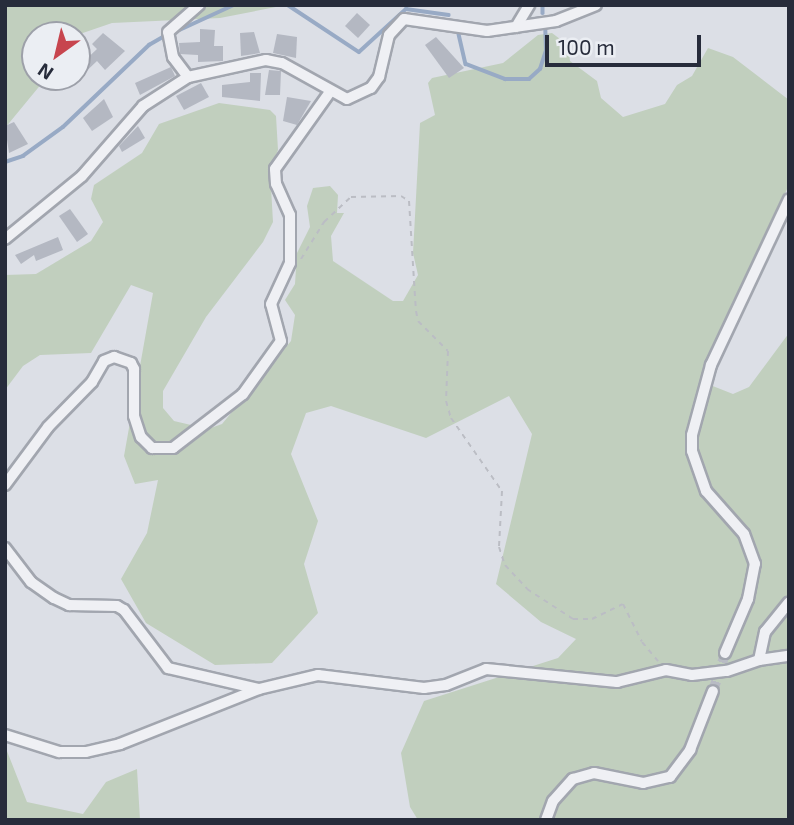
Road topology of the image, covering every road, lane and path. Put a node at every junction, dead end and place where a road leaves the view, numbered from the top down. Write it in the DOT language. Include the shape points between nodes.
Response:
graph roads {
  1 [pos="199,5"];
  2 [pos="529,5"];
  3 [pos="596,5"];
  4 [pos="516,27"];
  5 [pos="188,77"];
  6 [pos="330,92"];
  7 [pos="789,199"];
  8 [pos="5,239"];
  9 [pos="300,261"];
  10 [pos="5,485"];
  11 [pos="5,548"];
  12 [pos="789,602"];
  13 [pos="725,653"];
  14 [pos="789,656"];
  15 [pos="759,660"];
  16 [pos="666,670"];
  17 [pos="259,689"];
  18 [pos="713,691"];
  19 [pos="5,734"];
  20 [pos="546,820"];
  1 -- 5 [label="street" via="169,36 173,57"];
  2 -- 4 [label="street"];
  3 -- 4 [label="street" via="556,21"];
  4 -- 6 [label="street" via="487,31 404,19 389,34 379,77 371,88 347,99"];
  5 -- 6 [label="street" via="266,60 310,77"];
  5 -- 8 [label="street" via="142,106 82,176"];
  6 -- 10 [label="street" via="275,169 276,184 290,215 290,263 271,304 281,341 243,394 173,448 152,448 141,437 134,416 134,369 114,356 104,361 92,383 48,427"];
  7 -- 13 [label="street" via="710,365 692,435 695,462 706,491 744,534 755,564 748,599"];
  9 -- 16 [label="path" via="324,222 351,197 401,196 409,201 418,321 448,351 446,401 451,418 502,491 499,547 505,565 527,589 573,619 592,619 623,604 642,642"];
  11 -- 17 [label="street" via="31,582 54,598 124,610 168,668"];
  12 -- 15 [label="street" via="765,632"];
  14 -- 15 [label="street"];
  15 -- 16 [label="street" via="727,671 692,675"];
  16 -- 17 [label="street" via="617,681 485,669 446,685 424,688 318,675"];
  17 -- 19 [label="street" via="120,744 86,752 58,752"];
  18 -- 20 [label="street" via="690,750 670,776 643,783 594,774 573,779 553,801"];
}
